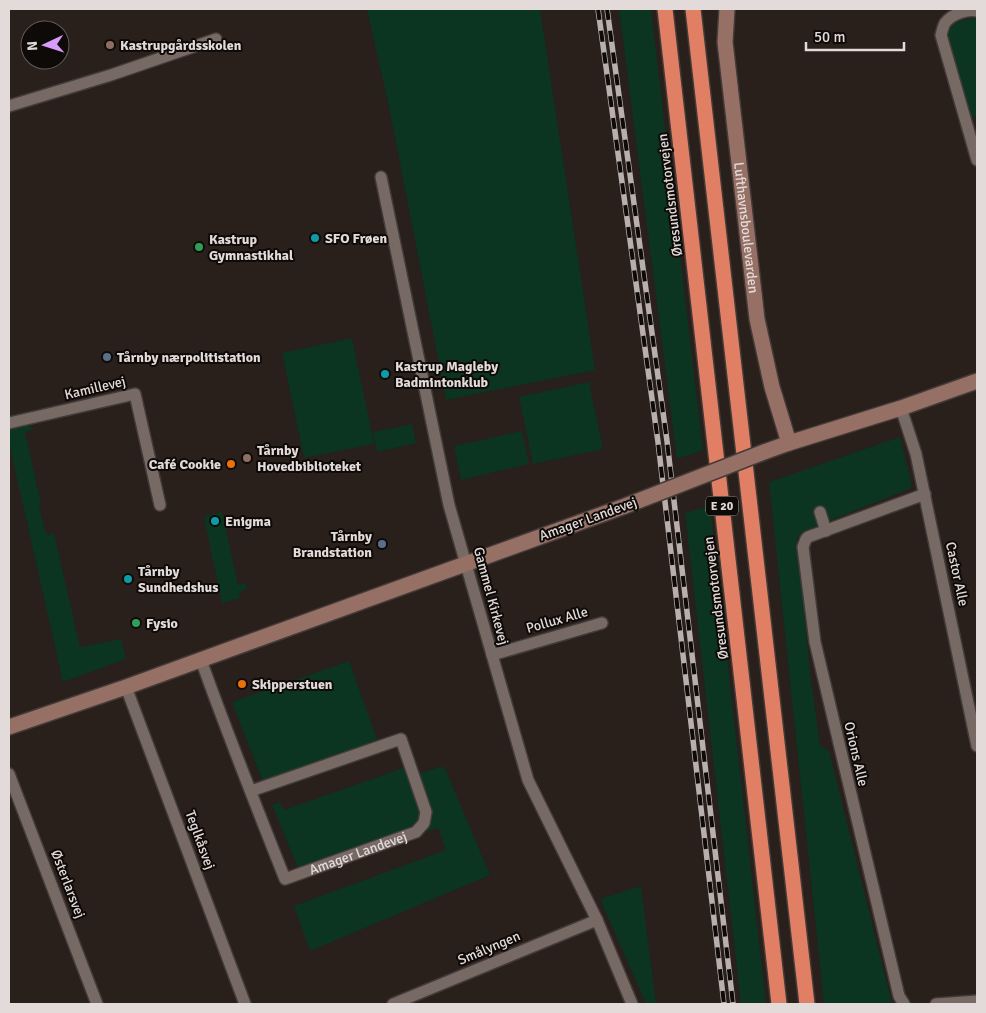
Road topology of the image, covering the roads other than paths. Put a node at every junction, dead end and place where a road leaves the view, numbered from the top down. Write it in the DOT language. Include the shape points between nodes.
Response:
graph roads {
  1 [pos="665,9"];
  2 [pos="693,9"];
  3 [pos="727,9"];
  4 [pos="977,11"];
  5 [pos="216,39"];
  6 [pos="9,106"];
  7 [pos="977,160"];
  8 [pos="381,177"];
  9 [pos="977,381"];
  10 [pos="901,408"];
  11 [pos="9,423"];
  12 [pos="788,443"];
  13 [pos="925,494"];
  14 [pos="160,505"];
  15 [pos="820,512"];
  16 [pos="826,531"];
  17 [pos="467,563"];
  18 [pos="602,623"];
  19 [pos="492,655"];
  20 [pos="201,660"];
  21 [pos="126,687"];
  22 [pos="9,727"];
  23 [pos="977,746"];
  24 [pos="9,774"];
  25 [pos="250,791"];
  26 [pos="597,920"];
  27 [pos="901,1000"];
  28 [pos="977,1001"];
  29 [pos="97,1004"];
  30 [pos="245,1004"];
  31 [pos="393,1004"];
  32 [pos="632,1004"];
  33 [pos="779,1004"];
  34 [pos="807,1004"];
  35 [pos="936,1004"];
  1 -- 33 [label="highway, Øresundsmotorvejen / E 20"];
  2 -- 34 [label="highway, E 20"];
  3 -- 12 [label="street, Lufthavnsboulevarden" via="725,42 757,319"];
  4 -- 7 [label="street" via="958,14 945,23 941,35"];
  5 -- 6 [label="street"];
  8 -- 17 [label="street, Gammel Kirkevej" via="449,505"];
  9 -- 10 [label="street, Amager Landevej"];
  10 -- 12 [label="street, Amager Landevej"];
  10 -- 13 [label="street, Castor Alle"];
  11 -- 14 [label="street, Kamillevej" via="136,394"];
  12 -- 17 [label="street, Amager Landevej, bridge"];
  13 -- 16 [label="street, Orions Alle"];
  13 -- 23 [label="street, Castor Alle"];
  15 -- 16 [label="street"];
  16 -- 27 [label="street, Orions Alle" via="806,539 804,547 815,642"];
  17 -- 19 [label="street, Gammel Kirkevej"];
  17 -- 20 [label="street, Amager Landevej"];
  18 -- 19 [label="street, Pollux Alle"];
  19 -- 26 [label="street, Gammel Kirkevej" via="528,780"];
  20 -- 21 [label="street, Amager Landevej"];
  20 -- 25 [label="street, Amager Landevej"];
  21 -- 22 [label="street, Amager Landevej"];
  21 -- 30 [label="street, Teglkåsvej"];
  24 -- 29 [label="street, Østerlarsvej"];
  25 -- 25 [label="street, Amager Landevej" via="401,739 426,812 424,823 416,832 285,879"];
  26 -- 31 [label="street, Smålyngen"];
  26 -- 32 [label="street, Gammel Kirkevej"];
  28 -- 35 [label="street"];
}
